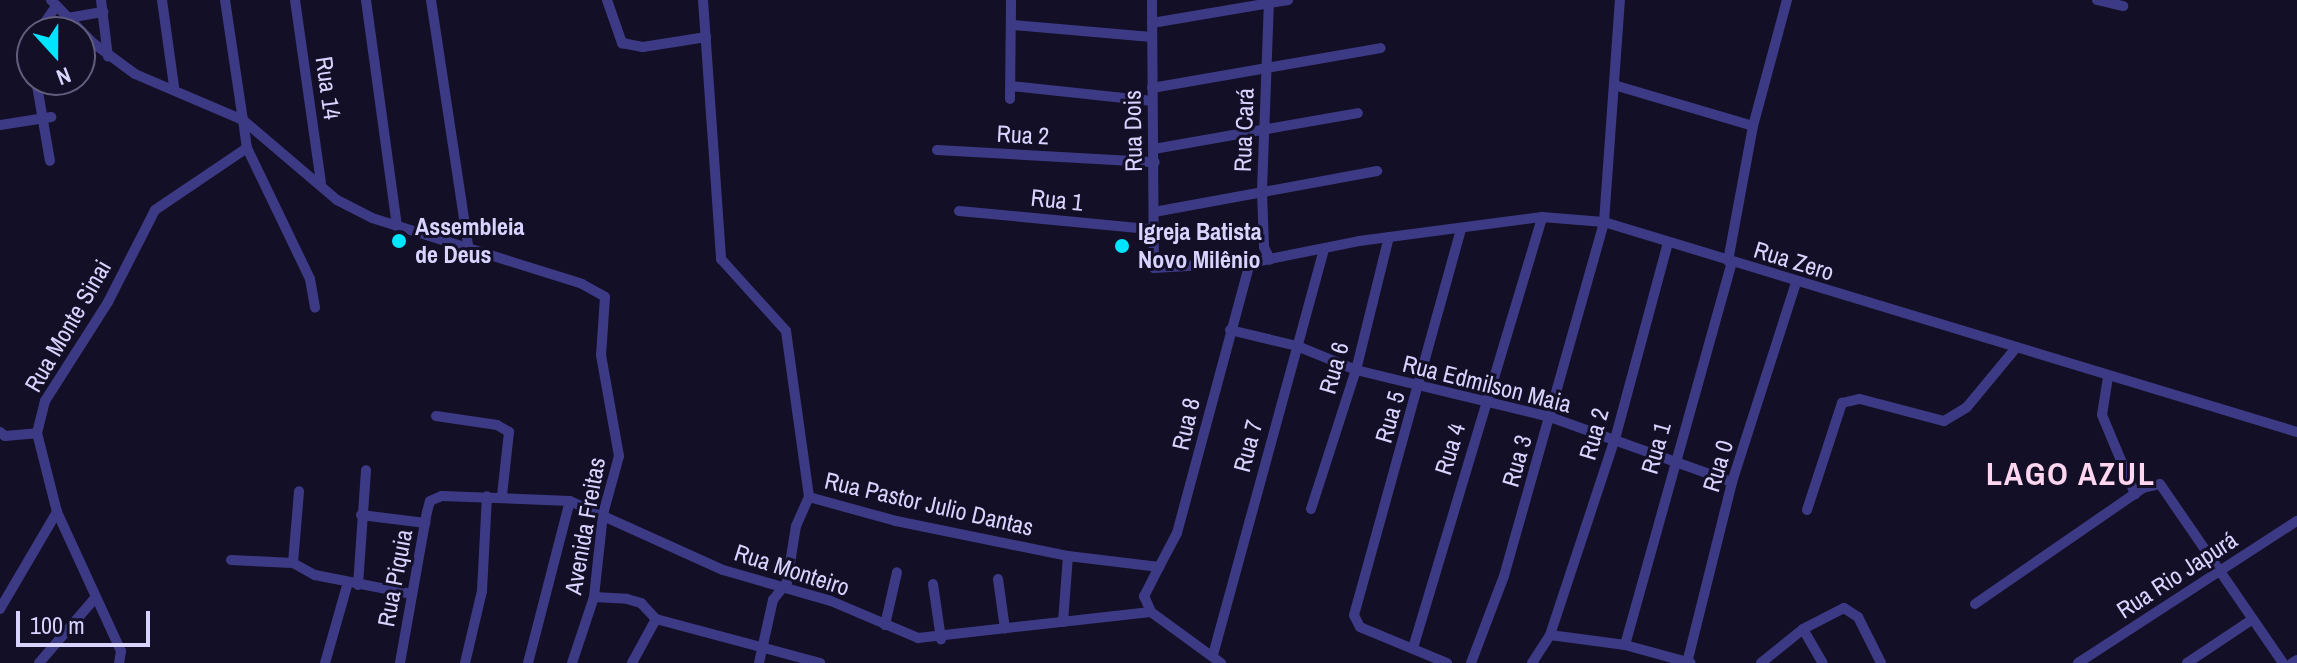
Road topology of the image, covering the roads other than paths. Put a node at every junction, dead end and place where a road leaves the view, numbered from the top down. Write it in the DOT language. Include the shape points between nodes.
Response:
graph roads {
  1 [pos="101,0"];
  2 [pos="162,0"];
  3 [pos="225,0"];
  4 [pos="295,0"];
  5 [pos="366,0"];
  6 [pos="431,0"];
  7 [pos="607,0"];
  8 [pos="703,0"];
  9 [pos="1011,0"];
  10 [pos="1152,0"];
  11 [pos="1288,0"];
  12 [pos="1620,0"];
  13 [pos="1787,0"];
  14 [pos="2097,0"];
  15 [pos="1268,2"];
  16 [pos="2123,6"];
  17 [pos="103,12"];
  18 [pos="80,16"];
  19 [pos="1152,23"];
  20 [pos="1012,25"];
  21 [pos="706,37"];
  22 [pos="1151,37"];
  23 [pos="96,45"];
  24 [pos="1381,48"];
  25 [pos="108,57"];
  26 [pos="1266,68"];
  27 [pos="1614,85"];
  28 [pos="1011,86"];
  29 [pos="174,87"];
  30 [pos="1152,88"];
  31 [pos="40,96"];
  32 [pos="1010,99"];
  33 [pos="1152,101"];
  34 [pos="1358,113"];
  35 [pos="46,118"];
  36 [pos="243,120"];
  37 [pos="0,125"];
  38 [pos="1753,126"];
  39 [pos="1263,128"];
  40 [pos="247,148"];
  41 [pos="1154,149"];
  42 [pos="937,150"];
  43 [pos="50,161"];
  44 [pos="1155,162"];
  45 [pos="1377,171"];
  46 [pos="321,182"];
  47 [pos="1262,192"];
  48 [pos="959,211"];
  49 [pos="1154,212"];
  50 [pos="1542,217"];
  51 [pos="1604,222"];
  52 [pos="397,227"];
  53 [pos="1151,229"];
  54 [pos="1461,229"];
  55 [pos="1389,237"];
  56 [pos="1668,242"];
  57 [pos="1264,247"];
  58 [pos="1324,249"];
  59 [pos="469,251"];
  60 [pos="1150,260"];
  61 [pos="1270,260"];
  62 [pos="1252,262"];
  63 [pos="1730,262"];
  64 [pos="1796,283"];
  65 [pos="315,308"];
  66 [pos="1230,330"];
  67 [pos="1297,346"];
  68 [pos="2015,349"];
  69 [pos="1356,370"];
  70 [pos="2108,377"];
  71 [pos="1420,387"];
  72 [pos="1486,399"];
  73 [pos="436,416"];
  74 [pos="1550,417"];
  75 [pos="2297,432"];
  76 [pos="37,433"];
  77 [pos="2,438"];
  78 [pos="1615,439"];
  79 [pos="1672,463"];
  80 [pos="366,470"];
  81 [pos="1732,482"];
  82 [pos="299,491"];
  83 [pos="2135,494"];
  84 [pos="502,495"];
  85 [pos="487,496"];
  86 [pos="809,497"];
  87 [pos="430,501"];
  88 [pos="570,501"];
  89 [pos="1311,509"];
  90 [pos="1807,510"];
  91 [pos="57,512"];
  92 [pos="603,514"];
  93 [pos="361,515"];
  94 [pos="2297,521"];
  95 [pos="426,523"];
  96 [pos="1068,556"];
  97 [pos="231,560"];
  98 [pos="293,563"];
  99 [pos="1159,567"];
  100 [pos="2220,571"];
  101 [pos="897,572"];
  102 [pos="998,579"];
  103 [pos="353,584"];
  104 [pos="933,584"];
  105 [pos="782,588"];
  106 [pos="412,594"];
  107 [pos="96,597"];
  108 [pos="594,597"];
  109 [pos="1975,604"];
  110 [pos="1,607"];
  111 [pos="1151,612"];
  112 [pos="656,619"];
  113 [pos="2253,619"];
  114 [pos="1063,622"];
  115 [pos="885,625"];
  116 [pos="1005,629"];
  117 [pos="1803,629"];
  118 [pos="1550,635"];
  119 [pos="941,639"];
  120 [pos="762,643"];
  121 [pos="1625,645"];
  122 [pos="1413,648"];
  123 [pos="1217,659"];
  124 [pos="39,663"];
  125 [pos="119,663"];
  126 [pos="325,663"];
  127 [pos="400,663"];
  128 [pos="465,663"];
  129 [pos="528,663"];
  130 [pos="572,663"];
  131 [pos="632,663"];
  132 [pos="759,663"];
  133 [pos="820,663"];
  134 [pos="1447,663"];
  135 [pos="1471,663"];
  136 [pos="1532,663"];
  137 [pos="1689,663"];
  138 [pos="1761,663"];
  139 [pos="1823,663"];
  140 [pos="1881,663"];
  141 [pos="2078,663"];
  142 [pos="2187,663"];
  143 [pos="2283,663"];
  1 -- 17 [label="street"];
  2 -- 29 [label="street"];
  3 -- 36 [label="street"];
  4 -- 46 [label="street, Rua 14"];
  5 -- 52 [label="street"];
  6 -- 59 [label="street"];
  7 -- 21 [label="street" via="617,37 630,46"];
  8 -- 21 [label="street, Rua Pastor Julio Dantas"];
  9 -- 20 [label="street, Rua 2"];
  10 -- 19 [label="street, Rua Dois"];
  11 -- 15 [label="street"];
  12 -- 27 [label="street, Rua 3"];
  13 -- 38 [label="street, Rua 1"];
  14 -- 16 [label="street"];
  15 -- 19 [label="street"];
  15 -- 26 [label="street, Rua Cará"];
  17 -- 18 [label="street"];
  17 -- 25 [label="street"];
  19 -- 22 [label="street, Rua Dois"];
  20 -- 22 [label="street"];
  20 -- 28 [label="street, Rua 2"];
  21 -- 86 [label="street, Rua Pastor Julio Dantas" via="721,259 786,331"];
  22 -- 30 [label="street, Rua Dois"];
  23 -- 25 [label="street"];
  24 -- 26 [label="street"];
  25 -- 29 [label="street" via="135,74"];
  26 -- 30 [label="street"];
  26 -- 39 [label="street, Rua Cará"];
  27 -- 38 [label="street"];
  27 -- 51 [label="street, Rua 3"];
  28 -- 32 [label="street, Rua 2"];
  28 -- 33 [label="street"];
  29 -- 36 [label="street"];
  30 -- 33 [label="street, Rua Dois"];
  31 -- 35 [label="street"];
  33 -- 41 [label="street, Rua Dois"];
  34 -- 39 [label="street"];
  35 -- 37 [label="street"];
  35 -- 43 [label="street"];
  36 -- 40 [label="street"];
  36 -- 46 [label="street"];
  38 -- 63 [label="street, Rua 1"];
  39 -- 41 [label="street"];
  39 -- 47 [label="street, Rua Cará"];
  40 -- 65 [label="street" via="310,279"];
  40 -- 76 [label="street, Rua Monte Sinai" via="155,210 108,302 45,401"];
  41 -- 44 [label="street, Rua Dois"];
  42 -- 44 [label="street, Rua 2"];
  44 -- 49 [label="street, Rua Dois"];
  45 -- 47 [label="street"];
  46 -- 52 [label="street" via="352,209"];
  47 -- 49 [label="street"];
  47 -- 57 [label="street, Rua Cará"];
  48 -- 53 [label="street, Rua 1"];
  49 -- 53 [label="street, Rua Dois"];
  50 -- 51 [label="street, Rua Zero"];
  50 -- 54 [label="street, Rua Zero"];
  50 -- 72 [label="street, Rua 4"];
  51 -- 56 [label="street, Rua Zero"];
  51 -- 74 [label="street, Rua 3"];
  52 -- 59 [label="street"];
  53 -- 60 [label="street, Rua Dois"];
  54 -- 55 [label="street, Rua Zero"];
  54 -- 71 [label="street, Rua 5"];
  55 -- 58 [label="street, Rua Zero"];
  55 -- 69 [label="street, Rua 6"];
  56 -- 63 [label="street, Rua Zero"];
  56 -- 78 [label="street, Rua 2"];
  57 -- 61 [label="street, Rua Cará"];
  57 -- 62 [label="street, Rua 8"];
  58 -- 61 [label="street, Rua Zero"];
  58 -- 67 [label="street, Rua 7"];
  59 -- 92 [label="street, Avenida Freitas" via="582,284 606,300 601,352 619,456"];
  60 -- 62 [label="street, Rua Zero" via="1156,269"];
  61 -- 62 [label="street, Rua Zero"];
  62 -- 66 [label="street, Rua 8"];
  63 -- 64 [label="street, Rua Zero"];
  63 -- 79 [label="street, Rua 1"];
  64 -- 68 [label="street, Rua Zero"];
  64 -- 81 [label="street, Rua 0"];
  66 -- 67 [label="street, Rua Edmilson Maia"];
  66 -- 99 [label="street, Rua 8" via="1177,533"];
  67 -- 69 [label="street, Rua Edmilson Maia"];
  67 -- 123 [label="street, Rua 7"];
  68 -- 70 [label="street, Rua Zero"];
  68 -- 90 [label="street" via="1967,407 1944,421 1860,399 1842,403"];
  69 -- 71 [label="street, Rua Edmilson Maia"];
  69 -- 89 [label="street, Rua 6"];
  70 -- 75 [label="street, Rua Zero"];
  70 -- 83 [label="street" via="2102,415"];
  71 -- 72 [label="street, Rua Edmilson Maia"];
  71 -- 122 [label="street, Rua 5" via="1354,615 1357,625"];
  72 -- 74 [label="street, Rua Edmilson Maia"];
  72 -- 122 [label="street, Rua 4"];
  73 -- 84 [label="street" via="497,425 509,432"];
  74 -- 78 [label="street, Rua Edmilson Maia"];
  74 -- 135 [label="street, Rua 3" via="1504,576"];
  76 -- 77 [label="street"];
  76 -- 91 [label="street"];
  78 -- 79 [label="street, Rua Edmilson Maia"];
  78 -- 118 [label="street, Rua 2"];
  79 -- 81 [label="street, Rua Edmilson Maia"];
  79 -- 121 [label="street, Rua 1"];
  80 -- 93 [label="street"];
  81 -- 137 [label="street, Rua 0"];
  82 -- 98 [label="street"];
  83 -- 100 [label="street" via="2150,485 2165,486"];
  83 -- 109 [label="street"];
  84 -- 85 [label="street, Rua Monteiro"];
  84 -- 88 [label="street, Rua Monteiro"];
  85 -- 87 [label="street, Rua Monteiro"];
  85 -- 128 [label="street" via="482,591"];
  86 -- 96 [label="street, Rua Pastor Julio Dantas"];
  86 -- 105 [label="street" via="796,526"];
  87 -- 95 [label="street, Rua Piquia"];
  88 -- 92 [label="street, Rua Monteiro"];
  88 -- 129 [label="street"];
  91 -- 107 [label="street"];
  91 -- 110 [label="street"];
  92 -- 105 [label="street, Rua Monteiro" via="710,565"];
  92 -- 108 [label="street, Avenida Freitas"];
  93 -- 95 [label="street"];
  93 -- 103 [label="street"];
  94 -- 100 [label="street, Rua Rio Japurá"];
  95 -- 106 [label="street, Rua Piquia"];
  96 -- 99 [label="street, Rua Pastor Julio Dantas"];
  96 -- 114 [label="street"];
  97 -- 98 [label="street"];
  98 -- 103 [label="street" via="306,573"];
  99 -- 111 [label="street, Rua 8" via="1144,596"];
  100 -- 113 [label="street"];
  100 -- 141 [label="street, Rua Rio Japurá"];
  101 -- 115 [label="street"];
  102 -- 116 [label="street"];
  103 -- 106 [label="street"];
  103 -- 126 [label="street"];
  104 -- 119 [label="street"];
  105 -- 115 [label="street, Rua Monteiro" via="831,601"];
  105 -- 120 [label="street" via="773,600"];
  106 -- 127 [label="street, Rua Piquia"];
  107 -- 124 [label="street"];
  107 -- 125 [label="street" via="121,651"];
  108 -- 112 [label="street" via="641,603"];
  108 -- 130 [label="street, Avenida Freitas"];
  111 -- 114 [label="street, Rua Monteiro"];
  111 -- 123 [label="street"];
  112 -- 120 [label="street"];
  112 -- 131 [label="street"];
  113 -- 142 [label="street"];
  113 -- 143 [label="street"];
  114 -- 116 [label="street, Rua Monteiro"];
  115 -- 119 [label="street, Rua Monteiro" via="918,638"];
  116 -- 119 [label="street, Rua Monteiro"];
  117 -- 138 [label="street"];
  117 -- 139 [label="street"];
  117 -- 140 [label="street" via="1840,608 1850,609"];
  118 -- 121 [label="street"];
  118 -- 136 [label="street"];
  120 -- 132 [label="street"];
  120 -- 133 [label="street"];
  121 -- 137 [label="street"];
  122 -- 134 [label="street"];
}
